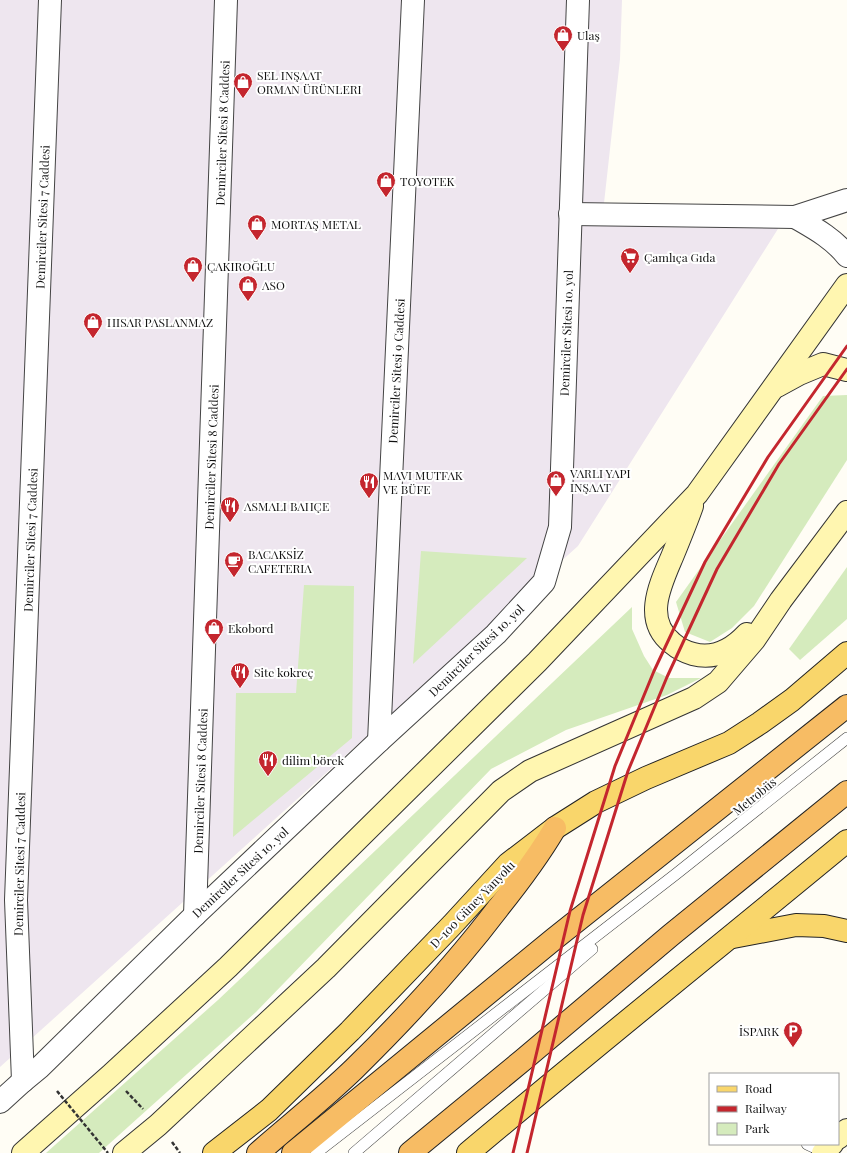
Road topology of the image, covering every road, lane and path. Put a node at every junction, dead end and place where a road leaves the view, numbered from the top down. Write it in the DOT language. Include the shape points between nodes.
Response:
graph roads {
  1 [pos="50,0"];
  2 [pos="226,0"];
  3 [pos="413,0"];
  4 [pos="578,0"];
  5 [pos="847,200"];
  6 [pos="570,214"];
  7 [pos="795,217"];
  8 [pos="847,256"];
  9 [pos="847,286"];
  10 [pos="847,370"];
  11 [pos="773,389"];
  12 [pos="697,494"];
  13 [pos="847,512"];
  14 [pos="781,600"];
  15 [pos="847,653"];
  16 [pos="847,706"];
  17 [pos="847,738"];
  18 [pos="380,741"];
  19 [pos="847,792"];
  20 [pos="554,828"];
  21 [pos="847,841"];
  22 [pos="676,874"];
  23 [pos="195,914"];
  24 [pos="847,930"];
  25 [pos="730,938"];
  26 [pos="111,1075"];
  27 [pos="23,1081"];
  28 [pos="56,1091"];
  29 [pos="0,1102"];
  30 [pos="847,1130"];
  31 [pos="165,1134"];
  32 [pos="839,1137"];
  33 [pos="827,1147"];
  34 [pos="847,1150"];
  35 [pos="23,1153"];
  36 [pos="108,1153"];
  37 [pos="124,1153"];
  38 [pos="180,1153"];
  39 [pos="214,1153"];
  40 [pos="258,1153"];
  41 [pos="293,1153"];
  42 [pos="316,1153"];
  43 [pos="354,1153"];
  44 [pos="410,1153"];
  45 [pos="468,1153"];
  1 -- 27 [label="street, Demirciler Sitesi 7 Caddesi" via="16,900"];
  2 -- 23 [label="street, Demirciler Sitesi 8 Caddesi"];
  3 -- 18 [label="street, Demirciler Sitesi 9 Caddesi"];
  4 -- 6 [label="street, Demirciler Sitesi 10. yol"];
  5 -- 7 [label="street"];
  6 -- 7 [label="street"];
  6 -- 18 [label="street, Demirciler Sitesi 10. yol" via="560,527 544,582 496,634"];
  7 -- 8 [label="street" via="826,235"];
  9 -- 11 [label="main road"];
  10 -- 11 [label="main road" via="823,364"];
  11 -- 12 [label="main road"];
  12 -- 14 [label="main road" via="662,580 656,602 657,623 664,637 683,652 700,656 718,655 738,644"];
  12 -- 26 [label="main road" via="532,668 228,966"];
  13 -- 14 [label="main road"];
  14 -- 31 [label="main road" via="754,640 718,682 694,698 530,771 501,791"];
  15 -- 20 [label="main road, D-100 Güney Yanyolu" via="792,700 729,743 596,802"];
  16 -- 41 [label="highway"];
  17 -- 22 [label="lane, Metrobüs"];
  18 -- 23 [label="street, Demirciler Sitesi 10. yol"];
  19 -- 44 [label="highway" via="671,934"];
  20 -- 39 [label="main road, D-100 Güney Yanyolu" via="508,864 377,1003 269,1110"];
  20 -- 40 [label="highway" via="527,871 446,973 353,1070"];
  21 -- 25 [label="main road"];
  22 -- 42 [label="lane"];
  22 -- 43 [label="lane"];
  23 -- 27 [label="street, Demirciler Sitesi 10. yol"];
  24 -- 25 [label="main road" via="796,925"];
  25 -- 45 [label="main road"];
  26 -- 31 [label="path"];
  26 -- 35 [label="main road"];
  27 -- 29 [label="street, Demirciler Sitesi 10. yol"];
  28 -- 36 [label="path, bridge"];
  30 -- 32 [label="main road"];
  31 -- 37 [label="main road"];
  31 -- 38 [label="path"];
  33 -- 34 [label="main road"];
}
